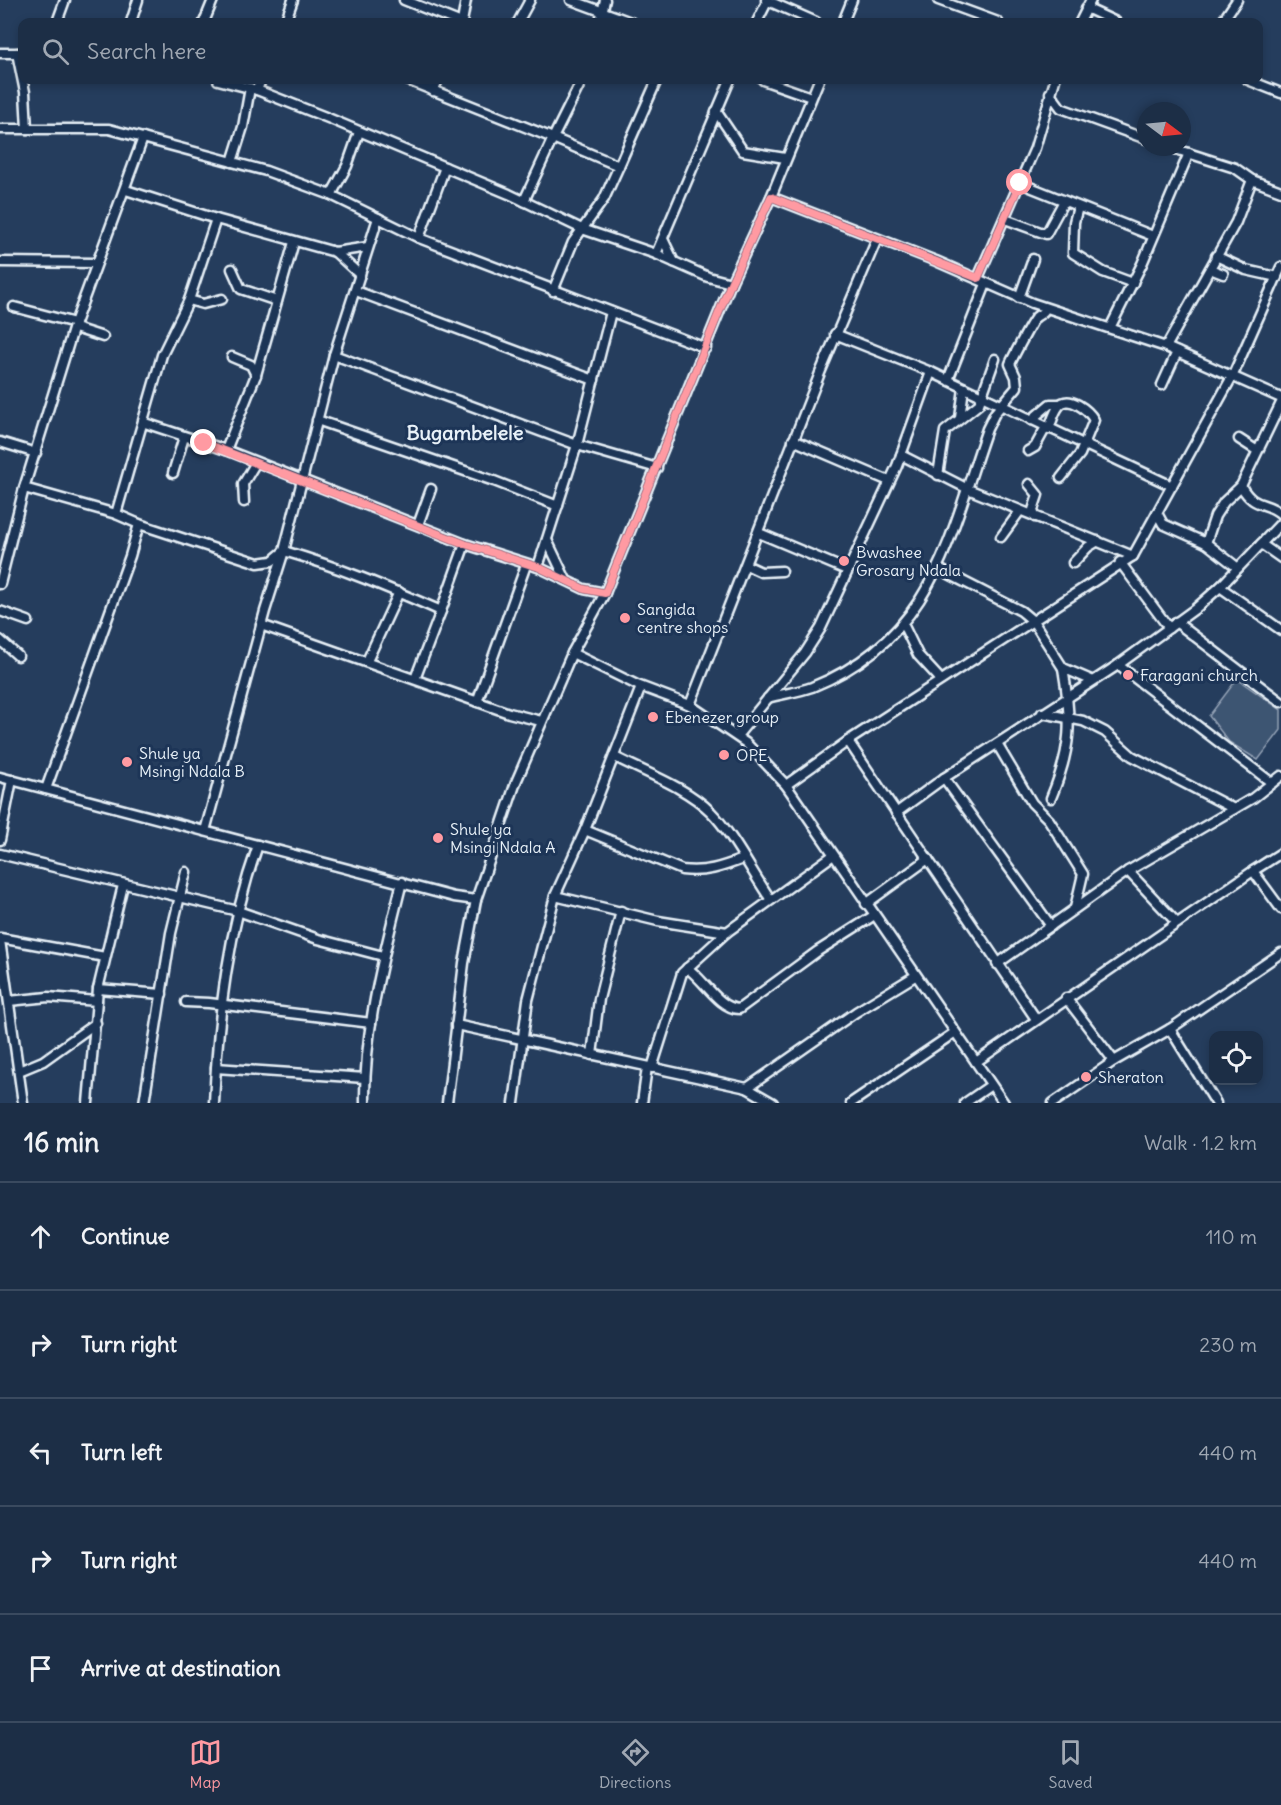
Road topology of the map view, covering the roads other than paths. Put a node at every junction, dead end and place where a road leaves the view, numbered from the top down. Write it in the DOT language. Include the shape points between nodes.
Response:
graph roads {
  1 [pos="65,0"];
  2 [pos="138,0"];
  3 [pos="213,0"];
  4 [pos="293,0"];
  5 [pos="404,0"];
  6 [pos="466,0"];
  7 [pos="530,0"];
  8 [pos="571,0"];
  9 [pos="605,0"];
  10 [pos="767,0"];
  11 [pos="852,0"];
  12 [pos="938,0"];
  13 [pos="1237,0"];
  14 [pos="1089,4"];
  15 [pos="602,11"];
  16 [pos="58,18"];
  17 [pos="132,18"];
  18 [pos="206,18"];
  19 [pos="286,18"];
  20 [pos="450,18"];
  21 [pos="461,18"];
  22 [pos="520,18"];
  23 [pos="601,18"];
  24 [pos="620,18"];
  25 [pos="759,18"];
  26 [pos="807,18"];
  27 [pos="845,18"];
  28 [pos="988,18"];
  29 [pos="1082,18"];
  30 [pos="1110,18"];
  31 [pos="1225,18"];
  32 [pos="0,53"];
  33 [pos="18,53"];
  34 [pos="23,84"];
  35 [pos="234,84"];
  36 [pos="257,84"];
  37 [pos="416,84"];
  38 [pos="436,84"];
  39 [pos="580,84"];
  40 [pos="655,84"];
  41 [pos="728,84"];
  42 [pos="774,84"];
  43 [pos="817,84"];
  44 [pos="1053,84"];
  45 [pos="1258,84"];
  46 [pos="253,89"];
  47 [pos="433,91"];
  48 [pos="1050,93"];
  49 [pos="1281,93"];
  50 [pos="811,97"];
  51 [pos="716,111"];
  52 [pos="0,129"];
  53 [pos="27,129"];
  54 [pos="359,132"];
  55 [pos="1137,137"];
  56 [pos="143,138"];
  57 [pos="553,138"];
  58 [pos="1191,154"];
  59 [pos="1188,156"];
  60 [pos="785,158"];
  61 [pos="232,162"];
  62 [pos="619,166"];
  63 [pos="445,167"];
  64 [pos="1252,180"];
  65 [pos="1020,183"];
  66 [pos="126,190"];
  67 [pos="1281,191"];
  68 [pos="330,195"];
  69 [pos="771,197"];
  70 [pos="524,201"];
  71 [pos="1064,201"];
  72 [pos="1078,207"];
  73 [pos="378,218"];
  74 [pos="216,219"];
  75 [pos="1005,219"];
  76 [pos="582,229"];
  77 [pos="1153,236"];
  78 [pos="419,238"];
  79 [pos="877,238"];
  80 [pos="663,239"];
  81 [pos="294,242"];
  82 [pos="368,247"];
  83 [pos="335,252"];
  84 [pos="656,254"];
  85 [pos="1216,256"];
  86 [pos="1034,259"];
  87 [pos="0,262"];
  88 [pos="674,262"];
  89 [pos="96,263"];
  90 [pos="1281,267"];
  91 [pos="232,269"];
  92 [pos="1210,269"];
  93 [pos="1223,274"];
  94 [pos="360,275"];
  95 [pos="1277,277"];
  96 [pos="978,278"];
  97 [pos="731,283"];
  98 [pos="1133,283"];
  99 [pos="986,284"];
  100 [pos="356,291"];
  101 [pos="552,291"];
  102 [pos="1019,297"];
  103 [pos="222,299"];
  104 [pos="189,300"];
  105 [pos="277,301"];
  106 [pos="14,307"];
  107 [pos="1046,308"];
  108 [pos="611,312"];
  109 [pos="75,325"];
  110 [pos="1110,328"];
  111 [pos="835,334"];
  112 [pos="103,337"];
  113 [pos="1166,347"];
  114 [pos="706,348"];
  115 [pos="1177,352"];
  116 [pos="334,355"];
  117 [pos="232,357"];
  118 [pos="995,359"];
  119 [pos="931,372"];
  120 [pos="256,375"];
  121 [pos="1233,375"];
  122 [pos="594,380"];
  123 [pos="948,380"];
  124 [pos="1161,385"];
  125 [pos="964,387"];
  126 [pos="983,395"];
  127 [pos="1281,398"];
  128 [pos="1281,403"];
  129 [pos="1059,404"];
  130 [pos="1003,406"];
  131 [pos="960,418"];
  132 [pos="317,420"];
  133 [pos="1031,420"];
  134 [pos="145,423"];
  135 [pos="1048,428"];
  136 [pos="184,437"];
  137 [pos="1239,439"];
  138 [pos="793,440"];
  139 [pos="0,441"];
  140 [pos="577,445"];
  141 [pos="1084,446"];
  142 [pos="226,450"];
  143 [pos="1256,450"];
  144 [pos="1028,451"];
  145 [pos="36,453"];
  146 [pos="901,455"];
  147 [pos="255,464"];
  148 [pos="657,468"];
  149 [pos="172,473"];
  150 [pos="938,475"];
  151 [pos="1061,478"];
  152 [pos="301,479"];
  153 [pos="890,481"];
  154 [pos="1029,484"];
  155 [pos="1172,486"];
  156 [pos="1241,486"];
  157 [pos="24,488"];
  158 [pos="431,489"];
  159 [pos="968,489"];
  160 [pos="244,502"];
  161 [pos="558,506"];
  162 [pos="1020,511"];
  163 [pos="1157,513"];
  164 [pos="116,514"];
  165 [pos="1281,514"];
  166 [pos="1035,517"];
  167 [pos="1281,523"];
  168 [pos="139,525"];
  169 [pos="418,525"];
  170 [pos="1209,531"];
  171 [pos="759,533"];
  172 [pos="1001,537"];
  173 [pos="1195,539"];
  174 [pos="547,540"];
  175 [pos="1098,542"];
  176 [pos="1206,543"];
  177 [pos="465,544"];
  178 [pos="1261,544"];
  179 [pos="284,552"];
  180 [pos="1133,556"];
  181 [pos="1281,558"];
  182 [pos="1120,562"];
  183 [pos="265,563"];
  184 [pos="1073,563"];
  185 [pos="526,565"];
  186 [pos="746,565"];
  187 [pos="538,567"];
  188 [pos="939,568"];
  189 [pos="1238,568"];
  190 [pos="847,570"];
  191 [pos="782,571"];
  192 [pos="276,572"];
  193 [pos="566,580"];
  194 [pos="0,584"];
  195 [pos="1220,587"];
  196 [pos="399,592"];
  197 [pos="605,593"];
  198 [pos="0,611"];
  199 [pos="441,611"];
  200 [pos="28,621"];
  201 [pos="1033,621"];
  202 [pos="903,624"];
  203 [pos="261,625"];
  204 [pos="1173,625"];
  205 [pos="1281,630"];
  206 [pos="0,640"];
  207 [pos="572,653"];
  208 [pos="18,656"];
  209 [pos="367,662"];
  210 [pos="1118,665"];
  211 [pos="1063,668"];
  212 [pos="415,679"];
  213 [pos="941,680"];
  214 [pos="1091,680"];
  215 [pos="641,687"];
  216 [pos="1068,695"];
  217 [pos="768,698"];
  218 [pos="477,702"];
  219 [pos="1281,702"];
  220 [pos="690,705"];
  221 [pos="1042,713"];
  222 [pos="1070,717"];
  223 [pos="541,721"];
  224 [pos="737,736"];
  225 [pos="848,741"];
  226 [pos="997,744"];
  227 [pos="615,757"];
  228 [pos="1281,776"];
  229 [pos="0,777"];
  230 [pos="944,778"];
  231 [pos="12,780"];
  232 [pos="1272,783"];
  233 [pos="786,785"];
  234 [pos="46,789"];
  235 [pos="1051,798"];
  236 [pos="1234,809"];
  237 [pos="896,813"];
  238 [pos="585,830"];
  239 [pos="205,831"];
  240 [pos="0,840"];
  241 [pos="258,845"];
  242 [pos="1281,853"];
  243 [pos="0,854"];
  244 [pos="832,856"];
  245 [pos="743,859"];
  246 [pos="928,859"];
  247 [pos="1128,871"];
  248 [pos="1253,871"];
  249 [pos="186,873"];
  250 [pos="402,882"];
  251 [pos="123,885"];
  252 [pos="555,896"];
  253 [pos="178,897"];
  254 [pos="476,900"];
  255 [pos="771,900"];
  256 [pos="866,904"];
  257 [pos="1075,908"];
  258 [pos="1281,909"];
  259 [pos="238,911"];
  260 [pos="621,911"];
  261 [pos="873,916"];
  262 [pos="1177,923"];
  263 [pos="1051,926"];
  264 [pos="727,932"];
  265 [pos="0,939"];
  266 [pos="1281,953"];
  267 [pos="382,956"];
  268 [pos="105,957"];
  269 [pos="997,964"];
  270 [pos="687,968"];
  271 [pos="915,976"];
  272 [pos="98,989"];
  273 [pos="162,994"];
  274 [pos="1066,998"];
  275 [pos="9,1001"];
  276 [pos="97,1001"];
  277 [pos="186,1002"];
  278 [pos="220,1006"];
  279 [pos="1036,1019"];
  280 [pos="96,1023"];
  281 [pos="371,1023"];
  282 [pos="456,1025"];
  283 [pos="1170,1029"];
  284 [pos="954,1033"];
  285 [pos="522,1039"];
  286 [pos="592,1055"];
  287 [pos="1114,1061"];
  288 [pos="976,1062"];
  289 [pos="650,1067"];
  290 [pos="216,1068"];
  291 [pos="19,1071"];
  292 [pos="762,1076"];
  293 [pos="365,1078"];
  294 [pos="991,1085"];
  295 [pos="747,1088"];
  296 [pos="770,1100"];
  297 [pos="22,1103"];
  298 [pos="88,1103"];
  299 [pos="144,1103"];
  300 [pos="214,1103"];
  301 [pos="365,1103"];
  302 [pos="447,1103"];
  303 [pos="514,1103"];
  304 [pos="642,1103"];
  305 [pos="851,1103"];
  306 [pos="965,1103"];
  307 [pos="1004,1103"];
  308 [pos="1053,1103"];
  309 [pos="1216,1103"];
  1 -- 16 [label="street"];
  2 -- 17 [label="street"];
  3 -- 18 [label="street"];
  4 -- 19 [label="street"];
  5 -- 20 [label="street"];
  6 -- 21 [label="street"];
  7 -- 22 [label="street"];
  8 -- 15 [label="street"];
  9 -- 15 [label="street"];
  10 -- 25 [label="street"];
  10 -- 26 [label="street"];
  11 -- 27 [label="street"];
  12 -- 28 [label="street"];
  13 -- 31 [label="street"];
  14 -- 29 [label="street"];
  14 -- 30 [label="street"];
  15 -- 23 [label="street"];
  15 -- 24 [label="street"];
  32 -- 33 [label="street"];
  34 -- 53 [label="street"];
  35 -- 46 [label="street"];
  36 -- 46 [label="street"];
  37 -- 47 [label="street"];
  38 -- 47 [label="street"];
  39 -- 57 [label="street"];
  40 -- 62 [label="street"];
  41 -- 51 [label="street"];
  42 -- 50 [label="street"];
  43 -- 50 [label="street"];
  44 -- 48 [label="street"];
  45 -- 49 [label="street"];
  46 -- 54 [label="street"];
  46 -- 61 [label="street"];
  47 -- 57 [label="street"];
  48 -- 55 [label="street" via="1061,108"];
  48 -- 65 [label="street" via="1035,148"];
  50 -- 60 [label="street"];
  51 -- 60 [label="street" via="743,151"];
  51 -- 80 [label="street"];
  52 -- 53 [label="street"];
  53 -- 56 [label="street" via="98,127"];
  54 -- 63 [label="street"];
  54 -- 68 [label="street" via="347,166"];
  56 -- 61 [label="street"];
  56 -- 66 [label="street"];
  57 -- 62 [label="street"];
  57 -- 70 [label="street"];
  58 -- 64 [label="street" via="1235,168"];
  59 -- 77 [label="street"];
  60 -- 69 [label="street"];
  61 -- 68 [label="street"];
  62 -- 76 [label="street" via="604,199"];
  63 -- 70 [label="street"];
  63 -- 78 [label="street"];
  64 -- 67 [label="street"];
  64 -- 85 [label="street" via="1236,222"];
  65 -- 71 [label="street"];
  65 -- 75 [label="street"];
  66 -- 74 [label="street"];
  66 -- 89 [label="street"];
  68 -- 73 [label="street"];
  69 -- 79 [label="street"];
  69 -- 97 [label="street"];
  70 -- 76 [label="street"];
  71 -- 72 [label="street"];
  71 -- 75 [label="street" via="1046,234"];
  72 -- 77 [label="street"];
  72 -- 98 [label="street" via="1073,253 1103,272"];
  73 -- 78 [label="street"];
  73 -- 82 [label="street"];
  74 -- 81 [label="street"];
  74 -- 104 [label="street"];
  75 -- 96 [label="street"];
  76 -- 84 [label="street"];
  76 -- 101 [label="street"];
  77 -- 98 [label="street"];
  78 -- 101 [label="street"];
  79 -- 96 [label="street"];
  79 -- 111 [label="street"];
  80 -- 84 [label="street"];
  80 -- 88 [label="street"];
  81 -- 83 [label="street"];
  81 -- 105 [label="street"];
  82 -- 83 [label="street"];
  82 -- 94 [label="street"];
  83 -- 94 [label="street"];
  84 -- 88 [label="street"];
  85 -- 92 [label="street"];
  85 -- 95 [label="street" via="1246,270"];
  86 -- 102 [label="street"];
  87 -- 89 [label="street"];
  88 -- 97 [label="street"];
  89 -- 109 [label="street"];
  90 -- 95 [label="street"];
  91 -- 105 [label="street" via="241,289"];
  92 -- 93 [label="street"];
  92 -- 113 [label="street"];
  94 -- 100 [label="street"];
  95 -- 121 [label="street"];
  96 -- 99 [label="street"];
  97 -- 114 [label="street"];
  98 -- 110 [label="street"];
  99 -- 102 [label="street"];
  99 -- 123 [label="street"];
  100 -- 116 [label="street"];
  100 -- 122 [label="street"];
  101 -- 108 [label="street"];
  102 -- 107 [label="street"];
  103 -- 104 [label="street" via="203,304"];
  104 -- 134 [label="street" via="162,355"];
  105 -- 120 [label="street"];
  106 -- 109 [label="street"];
  107 -- 110 [label="street"];
  107 -- 130 [label="street" via="1033,321 1013,356 1010,364 1017,387"];
  108 -- 114 [label="street"];
  108 -- 122 [label="street"];
  109 -- 112 [label="street"];
  109 -- 145 [label="street"];
  110 -- 113 [label="street"];
  111 -- 119 [label="street"];
  111 -- 138 [label="street"];
  113 -- 115 [label="street"];
  114 -- 148 [label="street"];
  115 -- 121 [label="street"];
  115 -- 124 [label="street"];
  116 -- 132 [label="street"];
  116 -- 140 [label="street"];
  117 -- 120 [label="street" via="251,365"];
  118 -- 126 [label="street"];
  119 -- 123 [label="street"];
  119 -- 146 [label="street"];
  120 -- 142 [label="street"];
  121 -- 127 [label="street"];
  121 -- 155 [label="street"];
  122 -- 140 [label="street"];
  123 -- 125 [label="street"];
  125 -- 126 [label="street"];
  125 -- 131 [label="street"];
  126 -- 130 [label="street"];
  126 -- 131 [label="street" via="972,411"];
  128 -- 143 [label="street"];
  129 -- 133 [label="street" via="1050,404"];
  129 -- 135 [label="street"];
  129 -- 141 [label="street" via="1069,401 1094,420"];
  130 -- 133 [label="street"];
  130 -- 159 [label="street" via="987,429 971,469"];
  131 -- 150 [label="street" via="942,436"];
  132 -- 152 [label="street"];
  132 -- 161 [label="street"];
  133 -- 135 [label="street"];
  134 -- 136 [label="street"];
  134 -- 164 [label="street"];
  135 -- 141 [label="street"];
  135 -- 144 [label="street"];
  136 -- 142 [label="street"];
  136 -- 149 [label="street"];
  137 -- 143 [label="street"];
  138 -- 153 [label="street"];
  138 -- 171 [label="street"];
  139 -- 145 [label="street"];
  140 -- 148 [label="street"];
  140 -- 161 [label="street"];
  141 -- 151 [label="street"];
  141 -- 155 [label="street"];
  142 -- 147 [label="street"];
  143 -- 156 [label="street"];
  145 -- 157 [label="street"];
  146 -- 150 [label="street"];
  146 -- 153 [label="street"];
  147 -- 152 [label="street"];
  147 -- 160 [label="street" via="243,484"];
  148 -- 197 [label="street"];
  150 -- 159 [label="street"];
  152 -- 169 [label="street"];
  152 -- 179 [label="street"];
  153 -- 190 [label="street"];
  154 -- 166 [label="street" via="1038,495"];
  155 -- 163 [label="street"];
  156 -- 165 [label="street" via="1256,504"];
  156 -- 170 [label="street" via="1224,502"];
  157 -- 164 [label="street"];
  157 -- 194 [label="street"];
  158 -- 169 [label="street"];
  159 -- 162 [label="street"];
  159 -- 188 [label="street"];
  161 -- 174 [label="street"];
  162 -- 166 [label="street"];
  162 -- 172 [label="street"];
  163 -- 173 [label="street" via="1163,524"];
  163 -- 180 [label="street"];
  164 -- 168 [label="street"];
  166 -- 175 [label="street"];
  167 -- 178 [label="street"];
  168 -- 183 [label="street"];
  168 -- 234 [label="street"];
  169 -- 177 [label="street"];
  170 -- 173 [label="street"];
  170 -- 176 [label="street"];
  171 -- 186 [label="street"];
  171 -- 190 [label="street"];
  173 -- 176 [label="street"];
  174 -- 187 [label="street"];
  174 -- 193 [label="street"];
  175 -- 180 [label="street"];
  175 -- 184 [label="street"];
  176 -- 189 [label="street"];
  177 -- 185 [label="street"];
  177 -- 199 [label="street"];
  178 -- 181 [label="street"];
  178 -- 189 [label="street"];
  179 -- 183 [label="street"];
  179 -- 192 [label="street"];
  179 -- 196 [label="street"];
  180 -- 182 [label="street"];
  182 -- 201 [label="street"];
  182 -- 204 [label="street"];
  183 -- 192 [label="street"];
  185 -- 187 [label="street"];
  185 -- 218 [label="street"];
  186 -- 191 [label="street" via="760,572"];
  186 -- 220 [label="street"];
  187 -- 193 [label="street"];
  188 -- 201 [label="street" via="1012,605"];
  188 -- 202 [label="street"];
  189 -- 195 [label="street"];
  190 -- 217 [label="street" via="821,628"];
  192 -- 203 [label="street"];
  193 -- 197 [label="street"];
  195 -- 204 [label="street"];
  195 -- 205 [label="street"];
  196 -- 199 [label="street"];
  196 -- 209 [label="street"];
  197 -- 207 [label="street"];
  198 -- 200 [label="street"];
  199 -- 212 [label="street"];
  201 -- 211 [label="street"];
  201 -- 213 [label="street"];
  202 -- 213 [label="street" via="918,655"];
  202 -- 217 [label="street" via="871,654 837,674 811,687"];
  203 -- 209 [label="street"];
  203 -- 239 [label="street"];
  204 -- 210 [label="street"];
  204 -- 219 [label="street"];
  206 -- 208 [label="street"];
  207 -- 215 [label="street"];
  207 -- 223 [label="street"];
  209 -- 212 [label="street"];
  210 -- 214 [label="street"];
  210 -- 232 [label="street"];
  211 -- 214 [label="street"];
  211 -- 216 [label="street"];
  212 -- 218 [label="street"];
  213 -- 225 [label="street"];
  214 -- 216 [label="street"];
  215 -- 220 [label="street"];
  215 -- 227 [label="street"];
  216 -- 221 [label="street"];
  216 -- 222 [label="street"];
  217 -- 224 [label="street"];
  218 -- 223 [label="street"];
  220 -- 224 [label="street"];
  221 -- 222 [label="street"];
  221 -- 226 [label="street"];
  222 -- 235 [label="street" via="1065,766"];
  222 -- 236 [label="street" via="1105,732 1132,756"];
  223 -- 254 [label="street"];
  224 -- 233 [label="street"];
  225 -- 233 [label="street"];
  225 -- 237 [label="street"];
  226 -- 230 [label="street"];
  226 -- 257 [label="street" via="1032,803 1049,820 1083,874"];
  227 -- 238 [label="street"];
  227 -- 245 [label="street" via="709,810 726,829"];
  228 -- 232 [label="street"];
  229 -- 231 [label="street"];
  230 -- 237 [label="street"];
  230 -- 263 [label="street"];
  231 -- 234 [label="street"];
  231 -- 240 [label="street"];
  232 -- 236 [label="street"];
  233 -- 244 [label="street"];
  234 -- 239 [label="street"];
  236 -- 247 [label="street"];
  237 -- 246 [label="street"];
  238 -- 245 [label="street" via="682,870 699,872"];
  238 -- 252 [label="street"];
  239 -- 241 [label="street"];
  241 -- 250 [label="street"];
  241 -- 259 [label="street"];
  242 -- 248 [label="street"];
  243 -- 251 [label="street"];
  244 -- 255 [label="street"];
  244 -- 256 [label="street"];
  245 -- 255 [label="street"];
  246 -- 256 [label="street"];
  246 -- 269 [label="street"];
  247 -- 257 [label="street"];
  247 -- 262 [label="street"];
  248 -- 258 [label="street"];
  248 -- 262 [label="street"];
  249 -- 253 [label="street"];
  250 -- 254 [label="street"];
  250 -- 267 [label="street"];
  251 -- 253 [label="street"];
  251 -- 268 [label="street"];
  252 -- 260 [label="street"];
  252 -- 285 [label="street"];
  253 -- 259 [label="street"];
  253 -- 273 [label="street"];
  254 -- 282 [label="street"];
  255 -- 264 [label="street"];
  256 -- 261 [label="street"];
  257 -- 263 [label="street"];
  259 -- 267 [label="street"];
  259 -- 278 [label="street"];
  260 -- 264 [label="street"];
  260 -- 286 [label="street" via="599,999"];
  261 -- 270 [label="street" via="739,1010 730,1008"];
  261 -- 271 [label="street"];
  262 -- 274 [label="street"];
  263 -- 269 [label="street"];
  264 -- 270 [label="street"];
  265 -- 268 [label="street"];
  265 -- 275 [label="street"];
  266 -- 283 [label="street"];
  267 -- 281 [label="street"];
  268 -- 272 [label="street"];
  269 -- 279 [label="street"];
  270 -- 289 [label="street" via="679,978"];
  271 -- 284 [label="street"];
  271 -- 292 [label="street"];
  272 -- 273 [label="street"];
  272 -- 276 [label="street"];
  273 -- 299 [label="street"];
  274 -- 279 [label="street"];
  274 -- 287 [label="street"];
  275 -- 276 [label="street" via="48,997"];
  275 -- 291 [label="street"];
  276 -- 280 [label="street"];
  277 -- 278 [label="street"];
  278 -- 281 [label="street"];
  278 -- 290 [label="street"];
  279 -- 288 [label="street"];
  280 -- 291 [label="street" via="49,1057"];
  280 -- 298 [label="street"];
  281 -- 293 [label="street"];
  282 -- 285 [label="street"];
  282 -- 302 [label="street"];
  283 -- 287 [label="street"];
  283 -- 309 [label="street"];
  284 -- 288 [label="street"];
  284 -- 305 [label="street"];
  285 -- 286 [label="street"];
  285 -- 303 [label="street"];
  286 -- 289 [label="street"];
  287 -- 308 [label="street"];
  288 -- 294 [label="street"];
  289 -- 295 [label="street"];
  289 -- 304 [label="street"];
  290 -- 293 [label="street"];
  290 -- 300 [label="street"];
  291 -- 297 [label="street"];
  292 -- 295 [label="street"];
  292 -- 296 [label="street" via="761,1086"];
  293 -- 301 [label="street"];
  294 -- 306 [label="street"];
  294 -- 307 [label="street"];
  295 -- 296 [label="street"];
}
